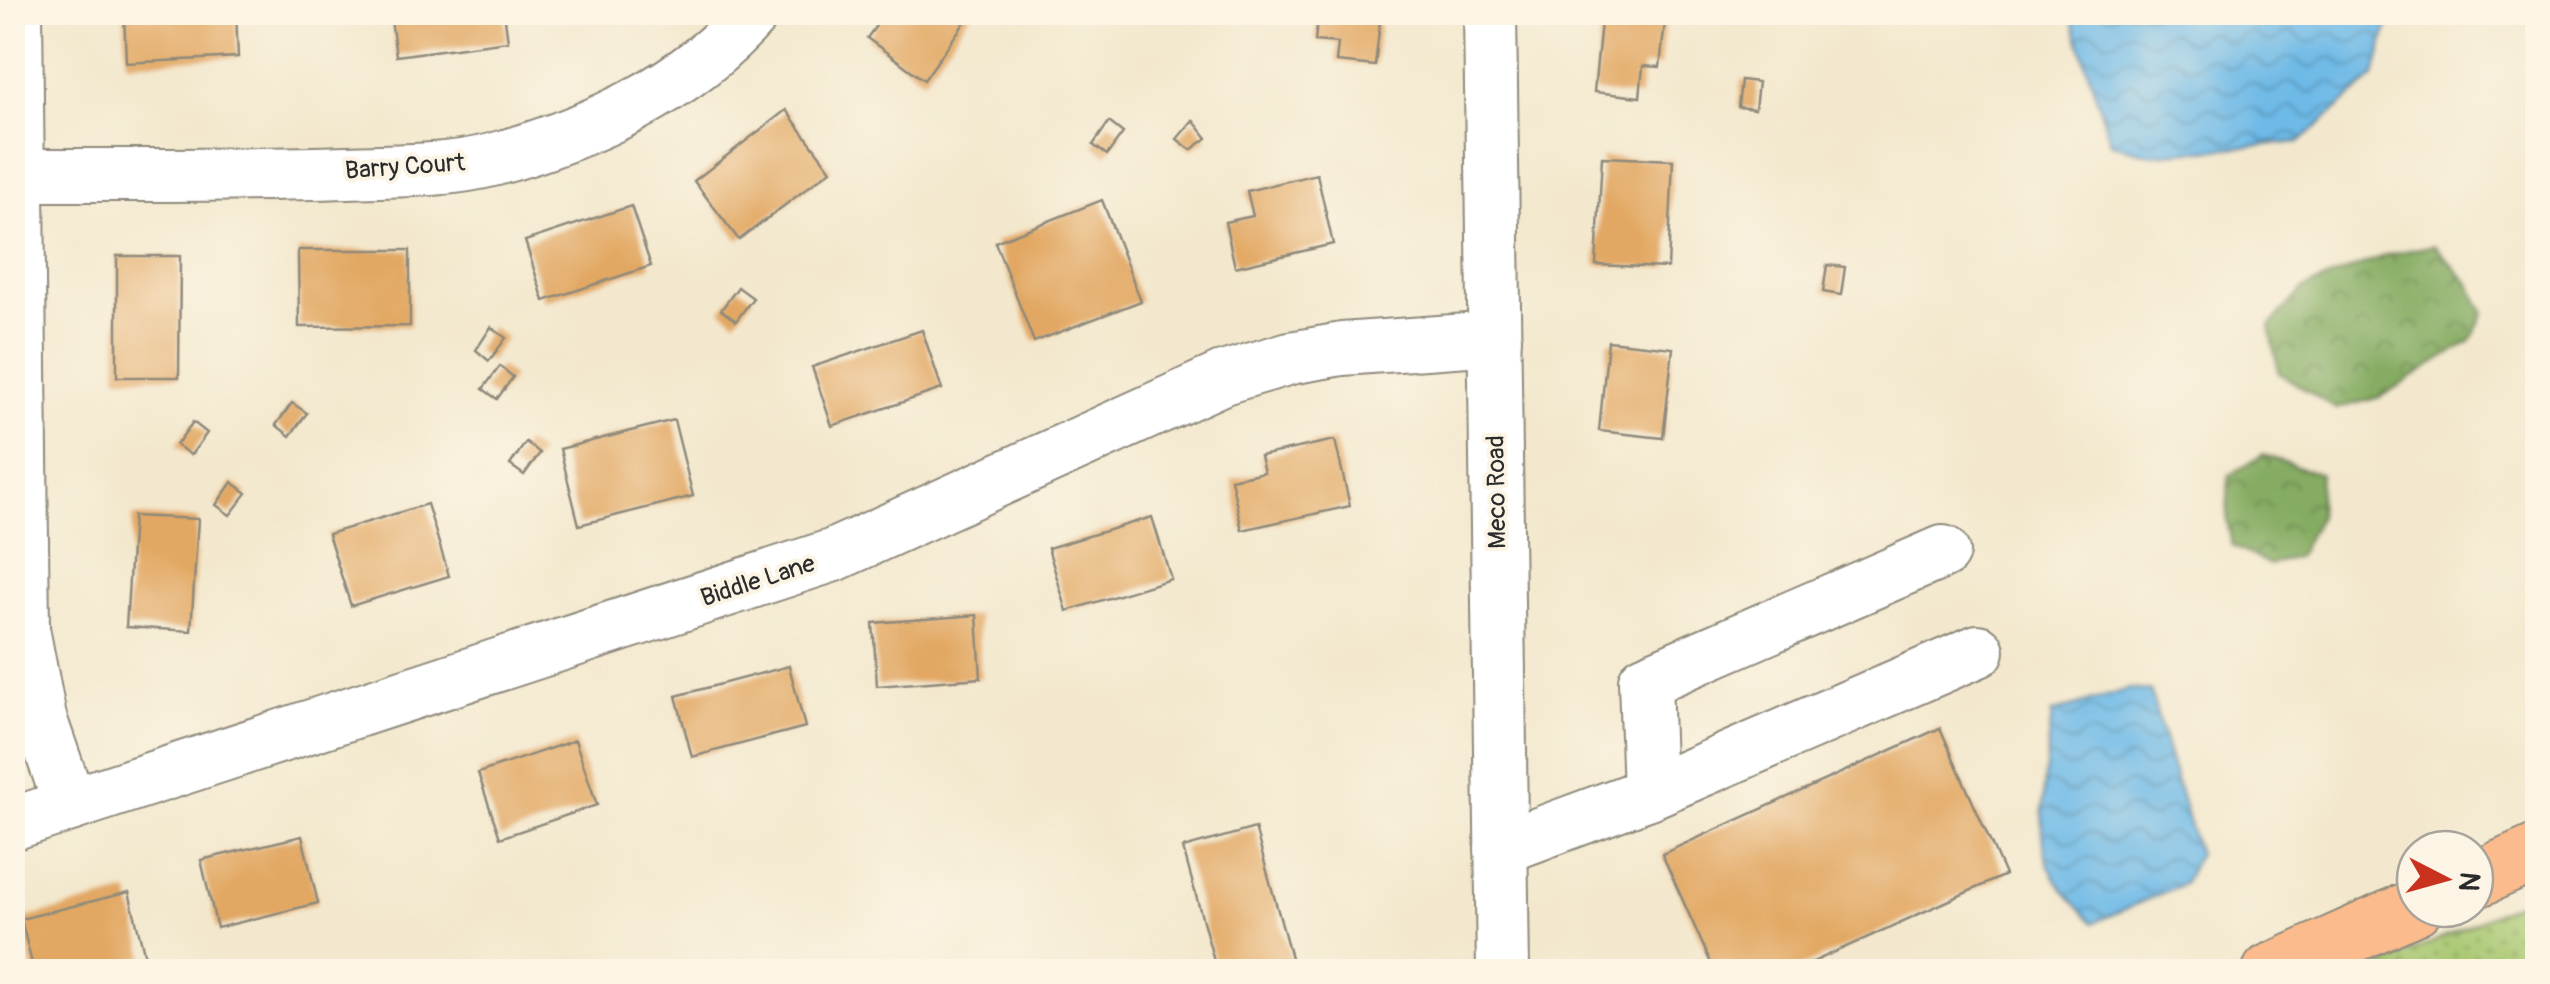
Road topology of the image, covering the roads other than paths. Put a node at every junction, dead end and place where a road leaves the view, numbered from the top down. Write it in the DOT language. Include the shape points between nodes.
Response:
graph roads {
  1 [pos="16,12"];
  2 [pos="754,12"];
  3 [pos="1490,12"];
  4 [pos="15,175"];
  5 [pos="1494,338"];
  6 [pos="1942,552"];
  7 [pos="1978,651"];
  8 [pos="1648,793"];
  9 [pos="70,805"];
  10 [pos="12,824"];
  11 [pos="1501,848"];
  12 [pos="2538,852"];
  13 [pos="2495,871"];
  14 [pos="2395,915"];
  15 [pos="1503,972"];
  16 [pos="2270,972"];
  1 -- 4 [label="street"];
  2 -- 4 [label="street, Barry Court" via="672,86 593,126 489,161 270,175"];
  3 -- 5 [label="street, Meco Road"];
  4 -- 9 [label="street" via="23,628 40,718"];
  5 -- 9 [label="street, Biddle Lane" via="1342,349 1223,378 834,556"];
  5 -- 11 [label="street, Meco Road"];
  6 -- 8 [label="street" via="1646,681"];
  7 -- 8 [label="street"];
  8 -- 11 [label="street"];
  9 -- 10 [label="street, Biddle Lane"];
  11 -- 15 [label="street, Meco Road"];
  12 -- 13 [label="main road"];
  14 -- 16 [label="main road"];
}
